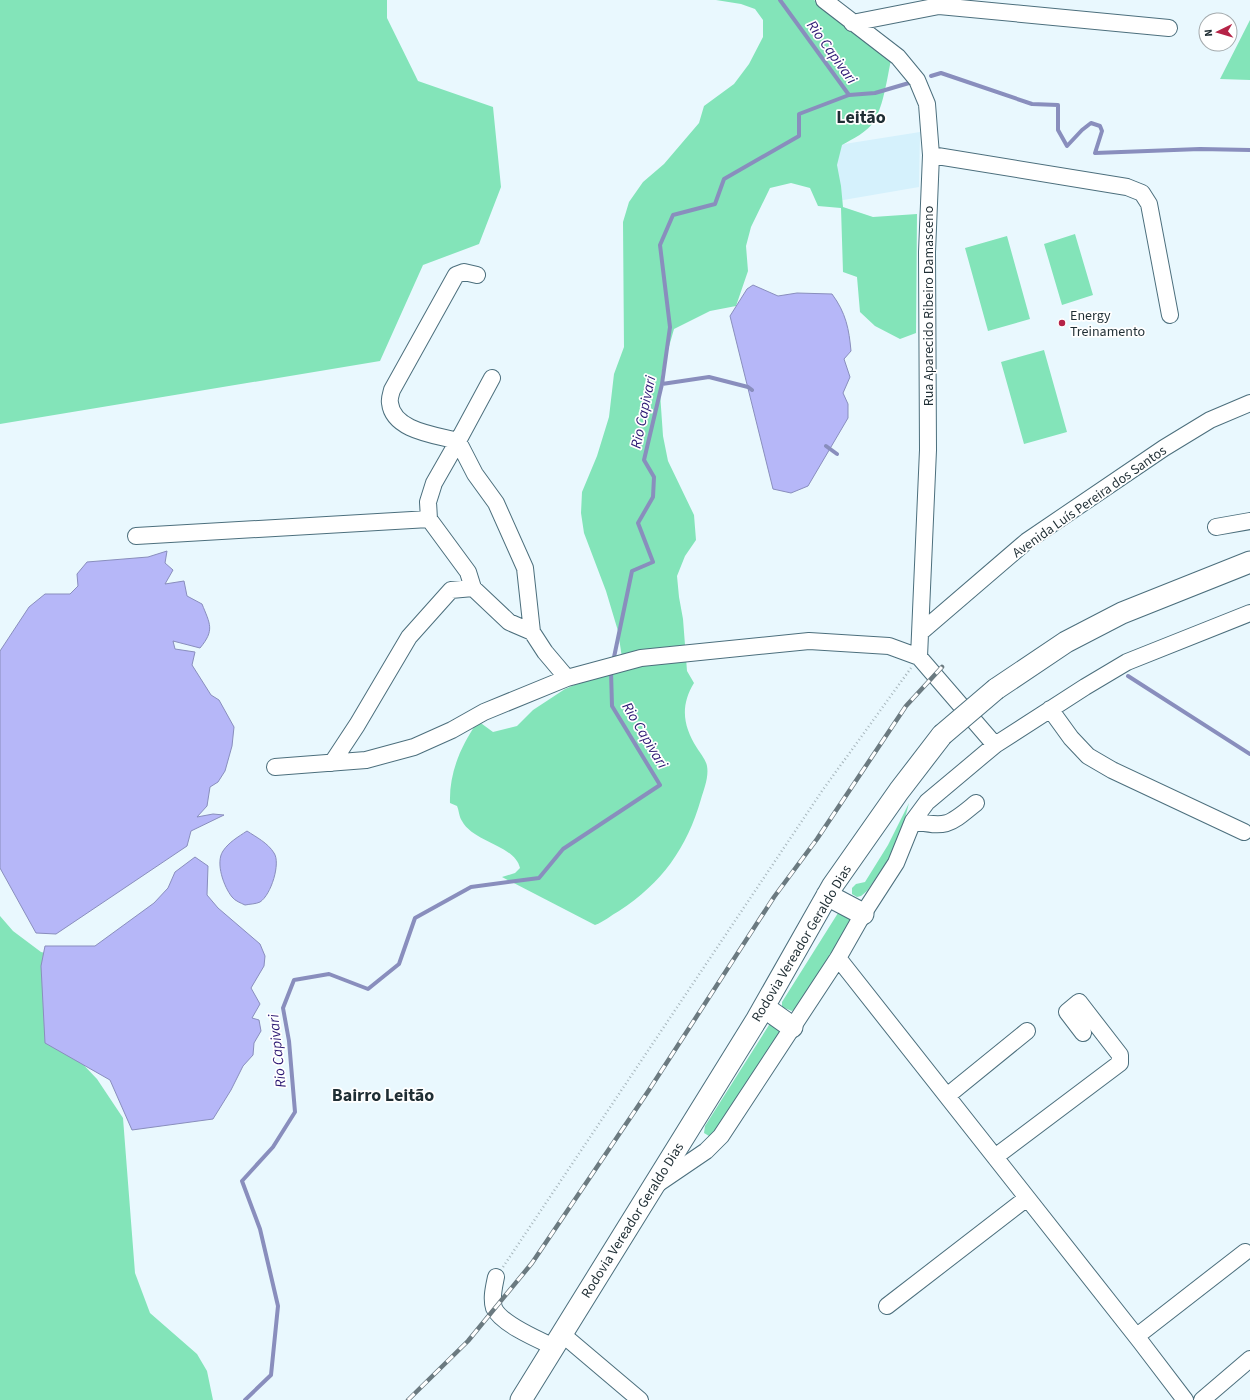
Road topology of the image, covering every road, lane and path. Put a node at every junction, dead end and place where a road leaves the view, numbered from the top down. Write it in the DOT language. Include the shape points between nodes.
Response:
graph roads {
  1 [pos="824,0"];
  2 [pos="852,22"];
  3 [pos="1169,28"];
  4 [pos="931,155"];
  5 [pos="477,275"];
  6 [pos="1170,315"];
  7 [pos="492,378"];
  8 [pos="1250,404"];
  9 [pos="458,441"];
  10 [pos="429,519"];
  11 [pos="1250,521"];
  12 [pos="1216,527"];
  13 [pos="136,536"];
  14 [pos="1250,562"];
  15 [pos="474,588"];
  16 [pos="1250,613"];
  17 [pos="532,632"];
  18 [pos="921,632"];
  19 [pos="922,660"];
  20 [pos="567,678"];
  21 [pos="1050,709"];
  22 [pos="995,745"];
  23 [pos="332,763"];
  24 [pos="275,767"];
  25 [pos="976,803"];
  26 [pos="913,821"];
  27 [pos="1244,832"];
  28 [pos="826,896"];
  29 [pos="863,914"];
  30 [pos="838,958"];
  31 [pos="764,1007"];
  32 [pos="792,1027"];
  33 [pos="1027,1031"];
  34 [pos="1083,1033"];
  35 [pos="947,1096"];
  36 [pos="994,1157"];
  37 [pos="651,1188"];
  38 [pos="1026,1198"];
  39 [pos="1245,1252"];
  40 [pos="496,1277"];
  41 [pos="887,1306"];
  42 [pos="1137,1336"];
  43 [pos="558,1340"];
  44 [pos="1250,1359"];
  45 [pos="521,1400"];
  46 [pos="640,1400"];
  47 [pos="1185,1400"];
  48 [pos="1202,1400"];
  1 -- 2 [label="street, Rua Aparecido Ribeiro Damasceno"];
  2 -- 3 [label="street" via="939,6"];
  2 -- 4 [label="street, Rua Aparecido Ribeiro Damasceno" via="898,57 917,80 927,104"];
  4 -- 6 [label="street" via="1127,187 1142,193 1149,204"];
  4 -- 18 [label="street, Rua Aparecido Ribeiro Damasceno" via="927,252 928,450"];
  5 -- 9 [label="street" via="464,272 456,275 392,390 390,403 396,416 406,427"];
  7 -- 9 [label="street"];
  8 -- 18 [label="street, Avenida Luís Pereira dos Santos" via="1210,420 1164,448 1027,541"];
  9 -- 10 [label="street" via="434,483 428,502"];
  9 -- 17 [label="street" via="475,474 496,504 525,568"];
  10 -- 13 [label="street"];
  10 -- 15 [label="street" via="468,572"];
  11 -- 12 [label="street"];
  14 -- 28 [label="main road, Rodovia Vereador Geraldo Dias, bridge" via="1122,613 1066,642 996,690 942,735 899,791"];
  15 -- 17 [label="street" via="509,622"];
  15 -- 23 [label="street" via="451,590 409,637"];
  16 -- 21 [label="street" via="1127,662"];
  17 -- 20 [label="street"];
  18 -- 19 [label="street, Rua Aparecido Ribeiro Damasceno"];
  19 -- 20 [label="street" via="889,646 809,641 641,658"];
  19 -- 22 [label="street"];
  19 -- 40 [label="path" via="822,791"];
  20 -- 23 [label="street" via="484,712 414,747 366,760"];
  21 -- 22 [label="street"];
  21 -- 27 [label="street" via="1088,756 1112,770"];
  22 -- 26 [label="street" via="927,802"];
  23 -- 24 [label="street"];
  25 -- 26 [label="street" via="951,823 942,826"];
  26 -- 29 [label="street" via="896,863"];
  28 -- 29 [label="main road"];
  28 -- 31 [label="main road, Rodovia Vereador Geraldo Dias"];
  29 -- 30 [label="street"];
  30 -- 32 [label="street"];
  30 -- 35 [label="street"];
  31 -- 32 [label="main road"];
  31 -- 37 [label="main road, Rodovia Vereador Geraldo Dias"];
  32 -- 37 [label="street" via="721,1136 706,1151"];
  33 -- 35 [label="street"];
  34 -- 36 [label="street" via="1067,1012 1079,1002 1120,1055 1120,1063"];
  35 -- 36 [label="street"];
  36 -- 38 [label="street"];
  37 -- 43 [label="main road, Rodovia Vereador Geraldo Dias"];
  38 -- 41 [label="street"];
  38 -- 42 [label="street"];
  39 -- 42 [label="street"];
  40 -- 43 [label="street" via="493,1294 495,1309 505,1320 522,1332"];
  42 -- 47 [label="street"];
  43 -- 45 [label="main road, Rodovia Vereador Geraldo Dias"];
  43 -- 46 [label="street"];
  44 -- 48 [label="street"];
}
